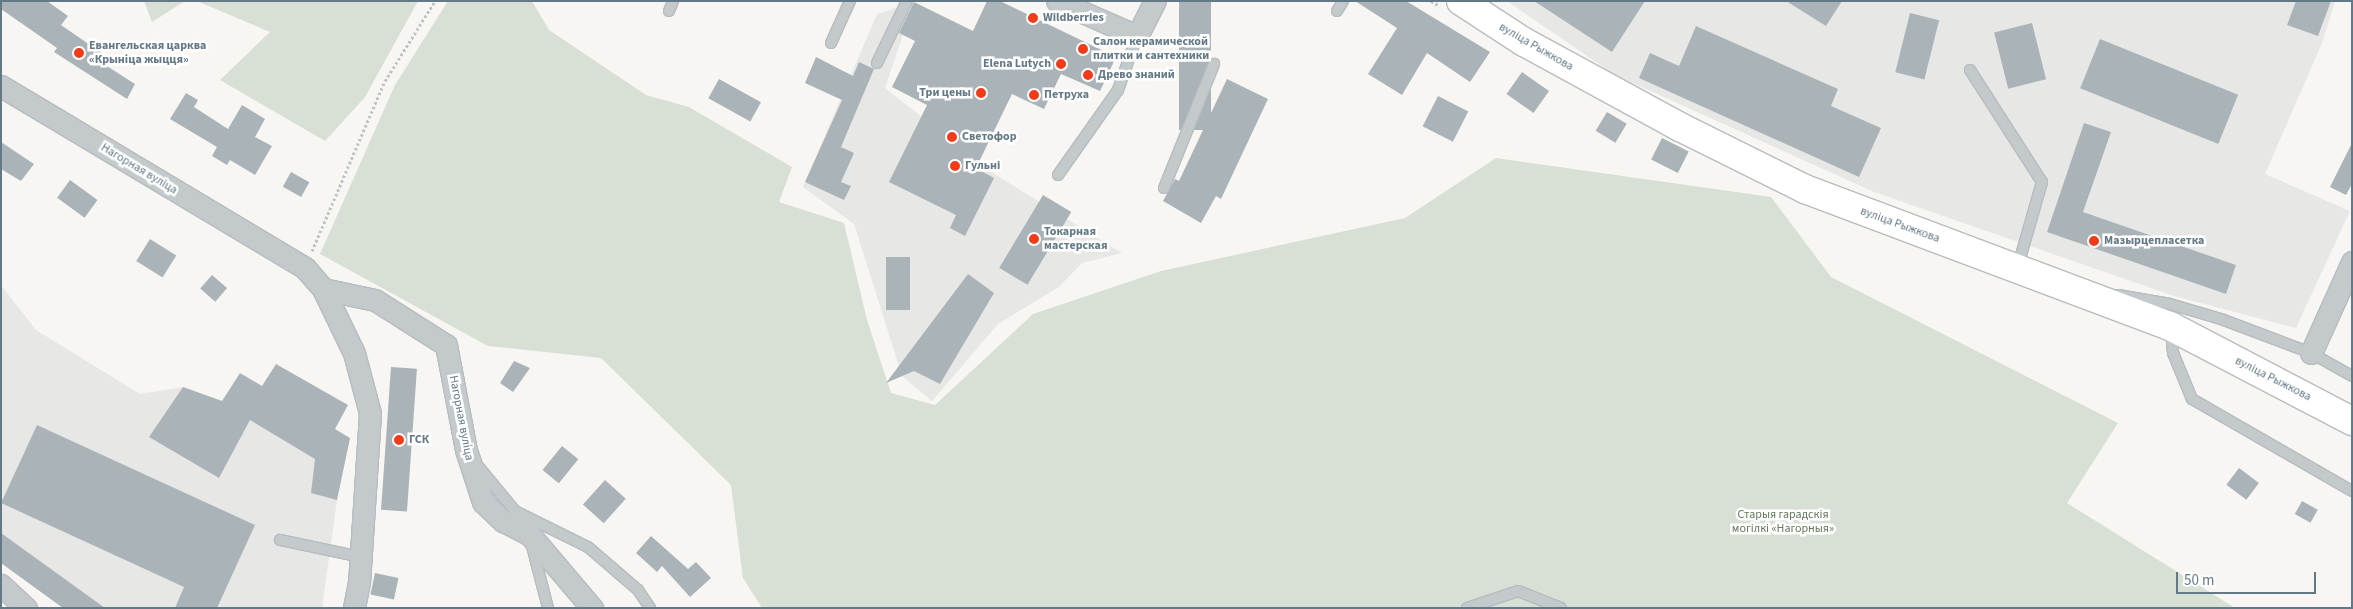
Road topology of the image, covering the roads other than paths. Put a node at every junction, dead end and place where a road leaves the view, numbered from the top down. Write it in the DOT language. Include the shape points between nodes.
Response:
graph roads {
  1 [pos="673,1"];
  2 [pos="850,1"];
  3 [pos="907,1"];
  4 [pos="1057,1"];
  5 [pos="1156,1"];
  6 [pos="1343,1"];
  7 [pos="1461,1"];
  8 [pos="1337,11"];
  9 [pos="668,12"];
  10 [pos="1137,36"];
  11 [pos="831,43"];
  12 [pos="877,63"];
  13 [pos="1214,64"];
  14 [pos="1970,70"];
  15 [pos="1,86"];
  16 [pos="1058,175"];
  17 [pos="1164,188"];
  18 [pos="2352,262"];
  19 [pos="2014,267"];
  20 [pos="2067,286"];
  21 [pos="323,289"];
  22 [pos="2170,326"];
  23 [pos="2310,353"];
  24 [pos="2352,376"];
  25 [pos="2352,421"];
  26 [pos="466,450"];
  27 [pos="2352,491"];
  28 [pos="530,535"];
  29 [pos="280,540"];
  30 [pos="361,557"];
  31 [pos="1,585"];
  32 [pos="26,608"];
  33 [pos="354,608"];
  34 [pos="548,608"];
  35 [pos="592,608"];
  36 [pos="650,608"];
  37 [pos="1467,608"];
  38 [pos="1561,608"];
  1 -- 9 [label="lane"];
  2 -- 11 [label="lane"];
  3 -- 12 [label="lane"];
  4 -- 10 [label="street"];
  5 -- 10 [label="street"];
  6 -- 8 [label="lane"];
  7 -- 19 [label="main road, вуліца Рыжкова" via="1524,42 1680,127 1805,189"];
  10 -- 16 [label="lane" via="1118,90"];
  13 -- 17 [label="lane"];
  14 -- 19 [label="lane" via="2042,182 2021,256"];
  15 -- 21 [label="street, Нагорная вуліца" via="304,268"];
  18 -- 23 [label="street"];
  19 -- 20 [label="main road, вуліца Рыжкова"];
  20 -- 22 [label="main road, вуліца Рыжкова"];
  20 -- 23 [label="lane" via="2170,304 2221,319"];
  21 -- 26 [label="street, Нагорная вуліца" via="375,300 446,345"];
  21 -- 30 [label="street, Нагорная вуліца" via="354,353 370,413"];
  22 -- 25 [label="main road, вуліца Рыжкова"];
  22 -- 27 [label="lane" via="2173,353 2192,399"];
  23 -- 24 [label="lane"];
  26 -- 28 [label="street, Нагорная вуліца" via="483,502 503,521"];
  26 -- 36 [label="lane" via="515,511 588,547 638,590"];
  28 -- 34 [label="lane"];
  28 -- 35 [label="street, Нагорная вуліца"];
  29 -- 30 [label="lane"];
  30 -- 33 [label="street, Нагорная вуліца"];
  31 -- 32 [label="street"];
  37 -- 38 [label="lane" via="1518,591"];
}
